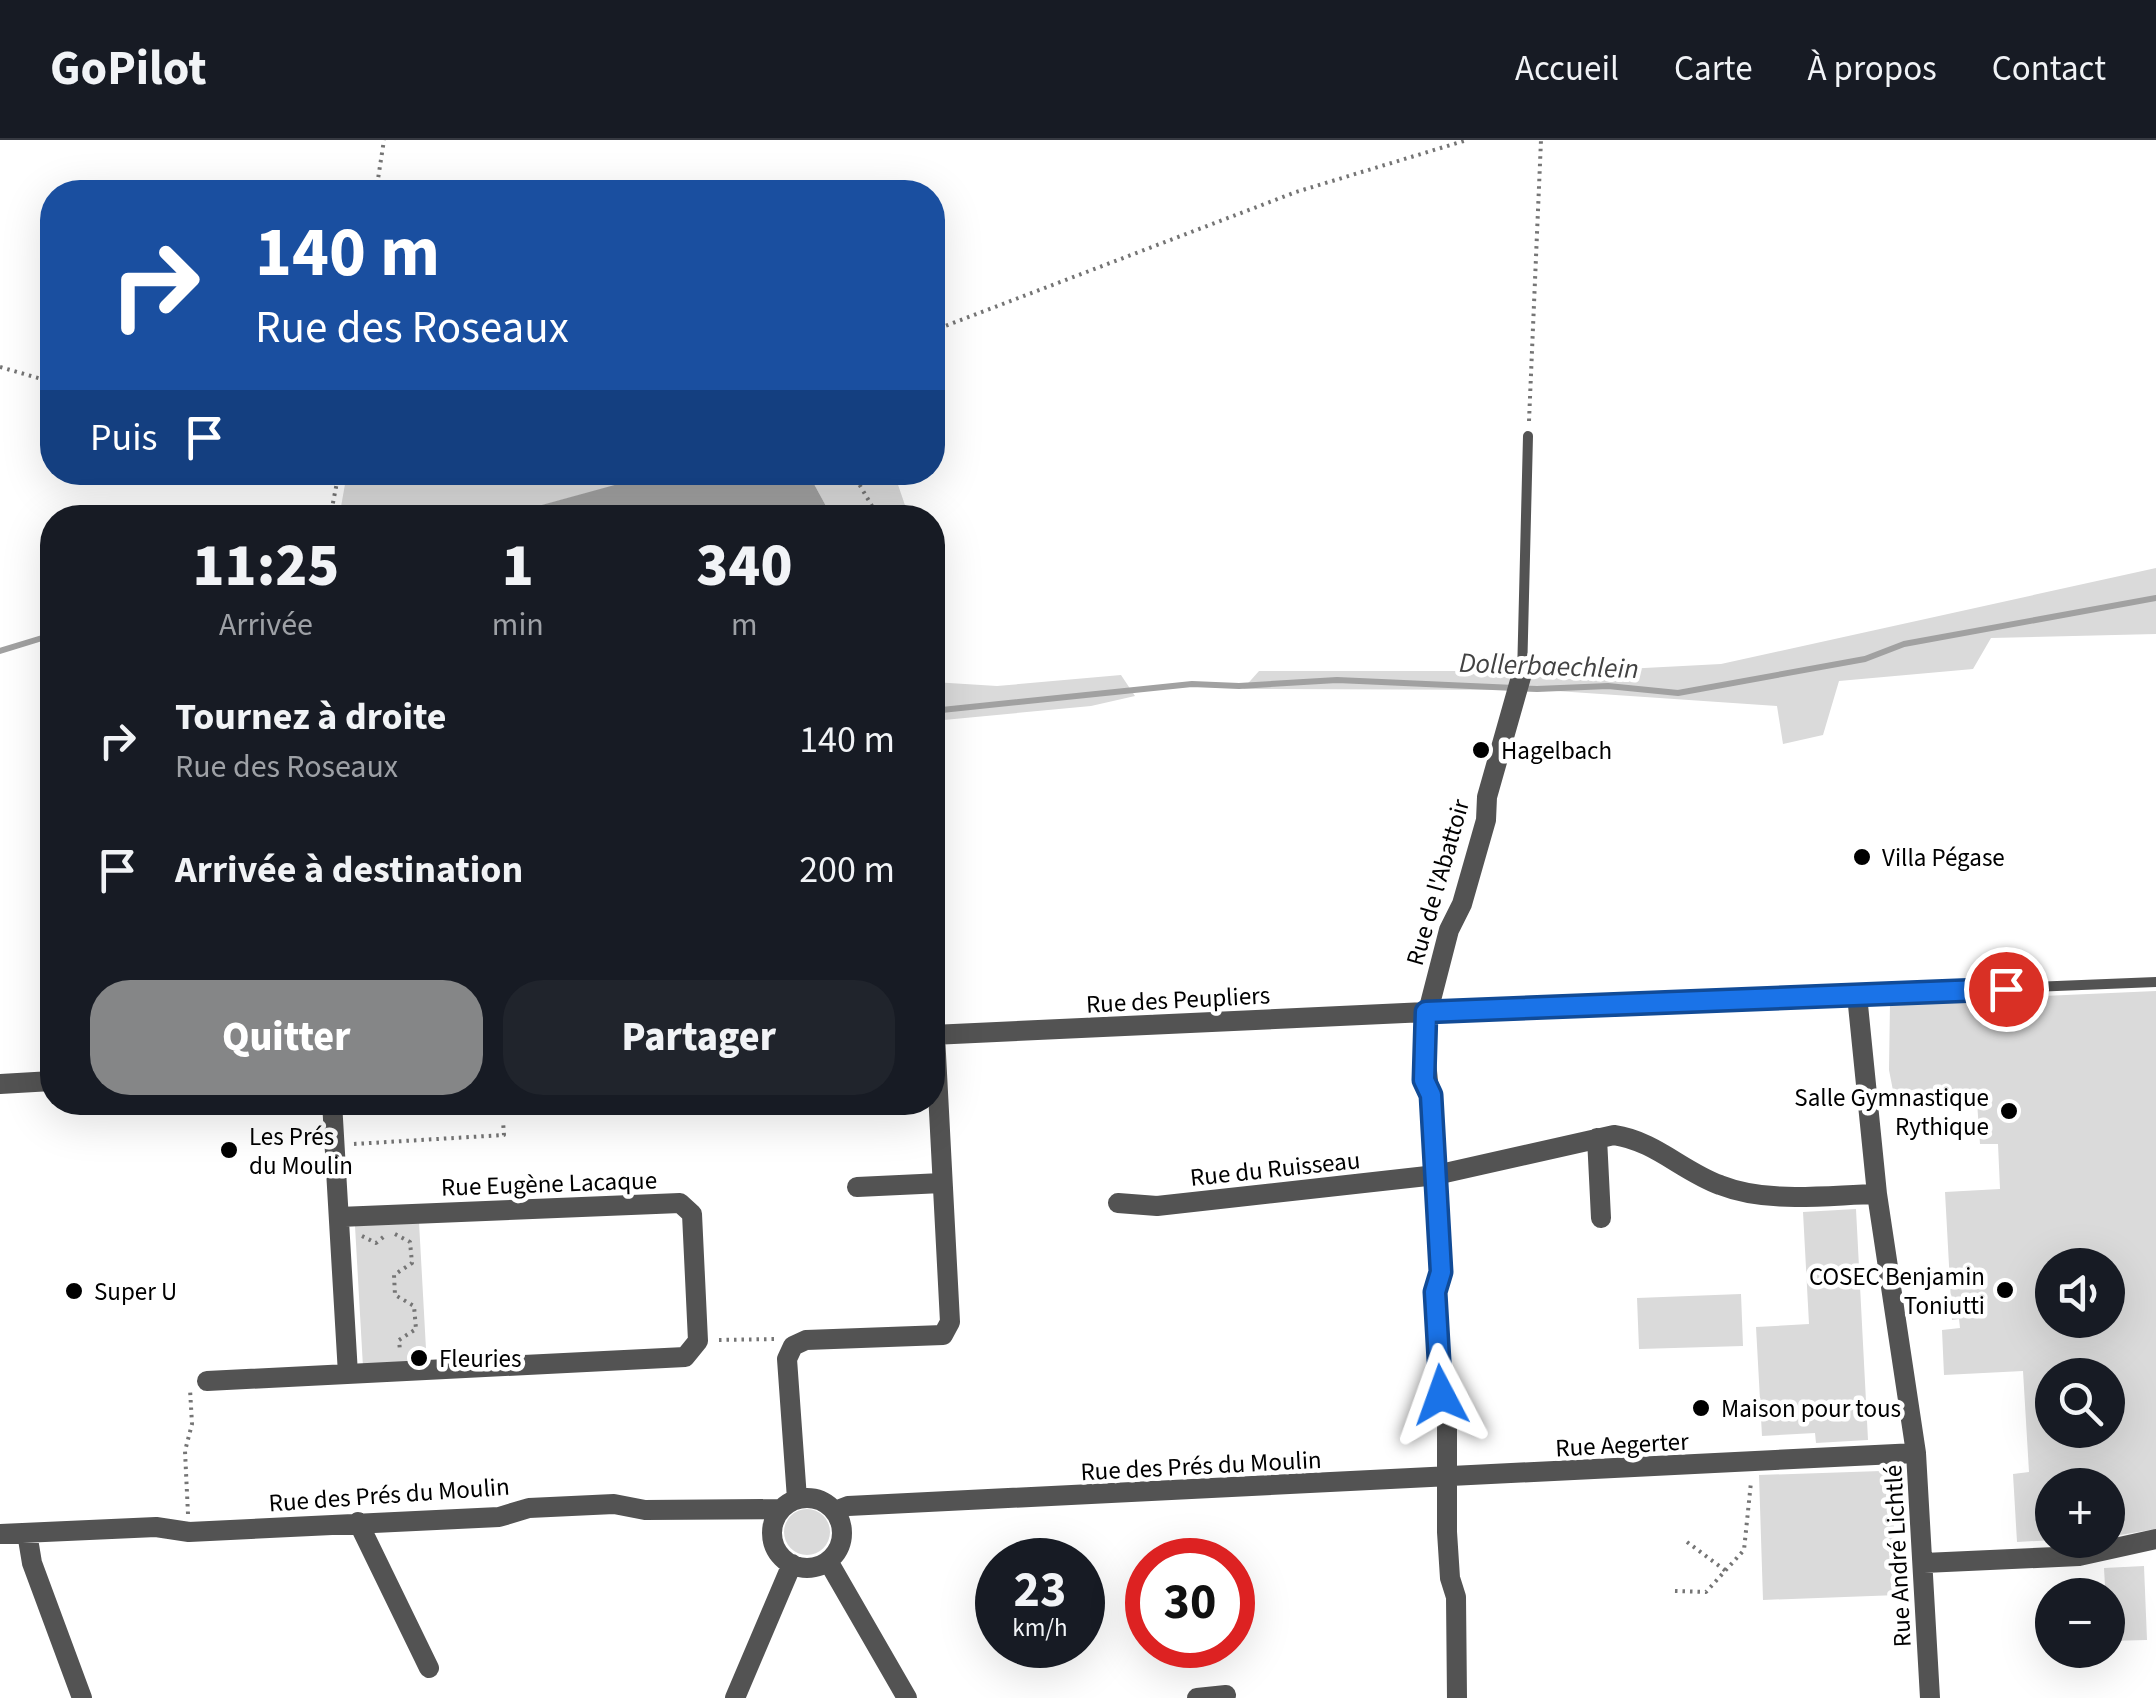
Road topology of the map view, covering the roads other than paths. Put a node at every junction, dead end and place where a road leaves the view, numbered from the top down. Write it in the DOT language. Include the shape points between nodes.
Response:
graph roads {
  1 [pos="1528,436"];
  2 [pos="1521,677"];
  3 [pos="2156,982"];
  4 [pos="1857,995"];
  5 [pos="1426,1012"];
  6 [pos="945,1034"];
  7 [pos="40,1082"];
  8 [pos="0,1084"];
  9 [pos="333,1115"];
  10 [pos="938,1115"];
  11 [pos="1597,1138"];
  12 [pos="1436,1175"];
  13 [pos="942,1183"];
  14 [pos="857,1187"];
  15 [pos="1876,1194"];
  16 [pos="1118,1204"];
  17 [pos="339,1217"];
  18 [pos="1601,1218"];
  19 [pos="348,1374"];
  20 [pos="207,1381"];
  21 [pos="1916,1453"];
  22 [pos="1450,1478"];
  23 [pos="789,1504"];
  24 [pos="835,1511"];
  25 [pos="358,1522"];
  26 [pos="27,1533"];
  27 [pos="0,1534"];
  28 [pos="2156,1538"];
  29 [pos="2125,1542"];
  30 [pos="2035,1552"];
  31 [pos="828,1561"];
  32 [pos="1924,1562"];
  33 [pos="792,1564"];
  34 [pos="429,1668"];
  35 [pos="1226,1695"];
  36 [pos="82,1698"];
  37 [pos="735,1698"];
  38 [pos="907,1698"];
  39 [pos="1197,1698"];
  40 [pos="1457,1698"];
  41 [pos="1930,1698"];
  1 -- 2 [label="lane"];
  2 -- 5 [label="street, Rue de l'Abattoir" via="1486,820"];
  3 -- 4 [label="lane"];
  4 -- 5 [label="lane"];
  4 -- 15 [label="street, Rue André Lichtlé"];
  5 -- 6 [label="street, Rue des Peupliers"];
  5 -- 12 [label="street, Rue de l'Abattoir" via="1424,1080 1431,1095"];
  7 -- 8 [label="street"];
  9 -- 17 [label="street"];
  10 -- 13 [label="street"];
  11 -- 12 [label="street, Rue du Ruisseau"];
  11 -- 15 [label="street, Rue du Ruisseau" via="1643,1140 1709,1181 1744,1193"];
  11 -- 18 [label="street"];
  12 -- 16 [label="street, Rue du Ruisseau" via="1157,1206"];
  12 -- 22 [label="street, Rue de l'Abattoir" via="1441,1272 1435,1292"];
  13 -- 14 [label="street"];
  13 -- 23 [label="street" via="950,1322 944,1335 806,1340 793,1346 787,1359"];
  15 -- 21 [label="street, Rue André Lichtlé"];
  17 -- 19 [label="street"];
  17 -- 19 [label="street, Rue Eugène Lacaque" via="680,1203 692,1214 698,1341 684,1357"];
  19 -- 20 [label="street"];
  21 -- 22 [label="street, Rue Aegerter"];
  21 -- 32 [label="street, Rue André Lichtlé"];
  22 -- 24 [label="street, Rue des Prés du Moulin"];
  22 -- 40 [label="street, Rue de l'Abattoir"];
  23 -- 24 [label="street" via="818,1499"];
  23 -- 25 [label="street, Rue des Prés du Moulin" via="645,1510 614,1504"];
  23 -- 33 [label="street" via="772,1540"];
  24 -- 31 [label="street" via="841,1543"];
  25 -- 26 [label="street, Rue des Prés du Moulin"];
  25 -- 34 [label="street"];
  26 -- 27 [label="street, Rue des Prés du Moulin"];
  26 -- 36 [label="street"];
  28 -- 29 [label="street"];
  30 -- 32 [label="street"];
  31 -- 33 [label="street" via="810,1568"];
  31 -- 38 [label="street"];
  32 -- 41 [label="street, Rue André Lichtlé"];
  33 -- 37 [label="street"];
  35 -- 39 [label="street"];
}
